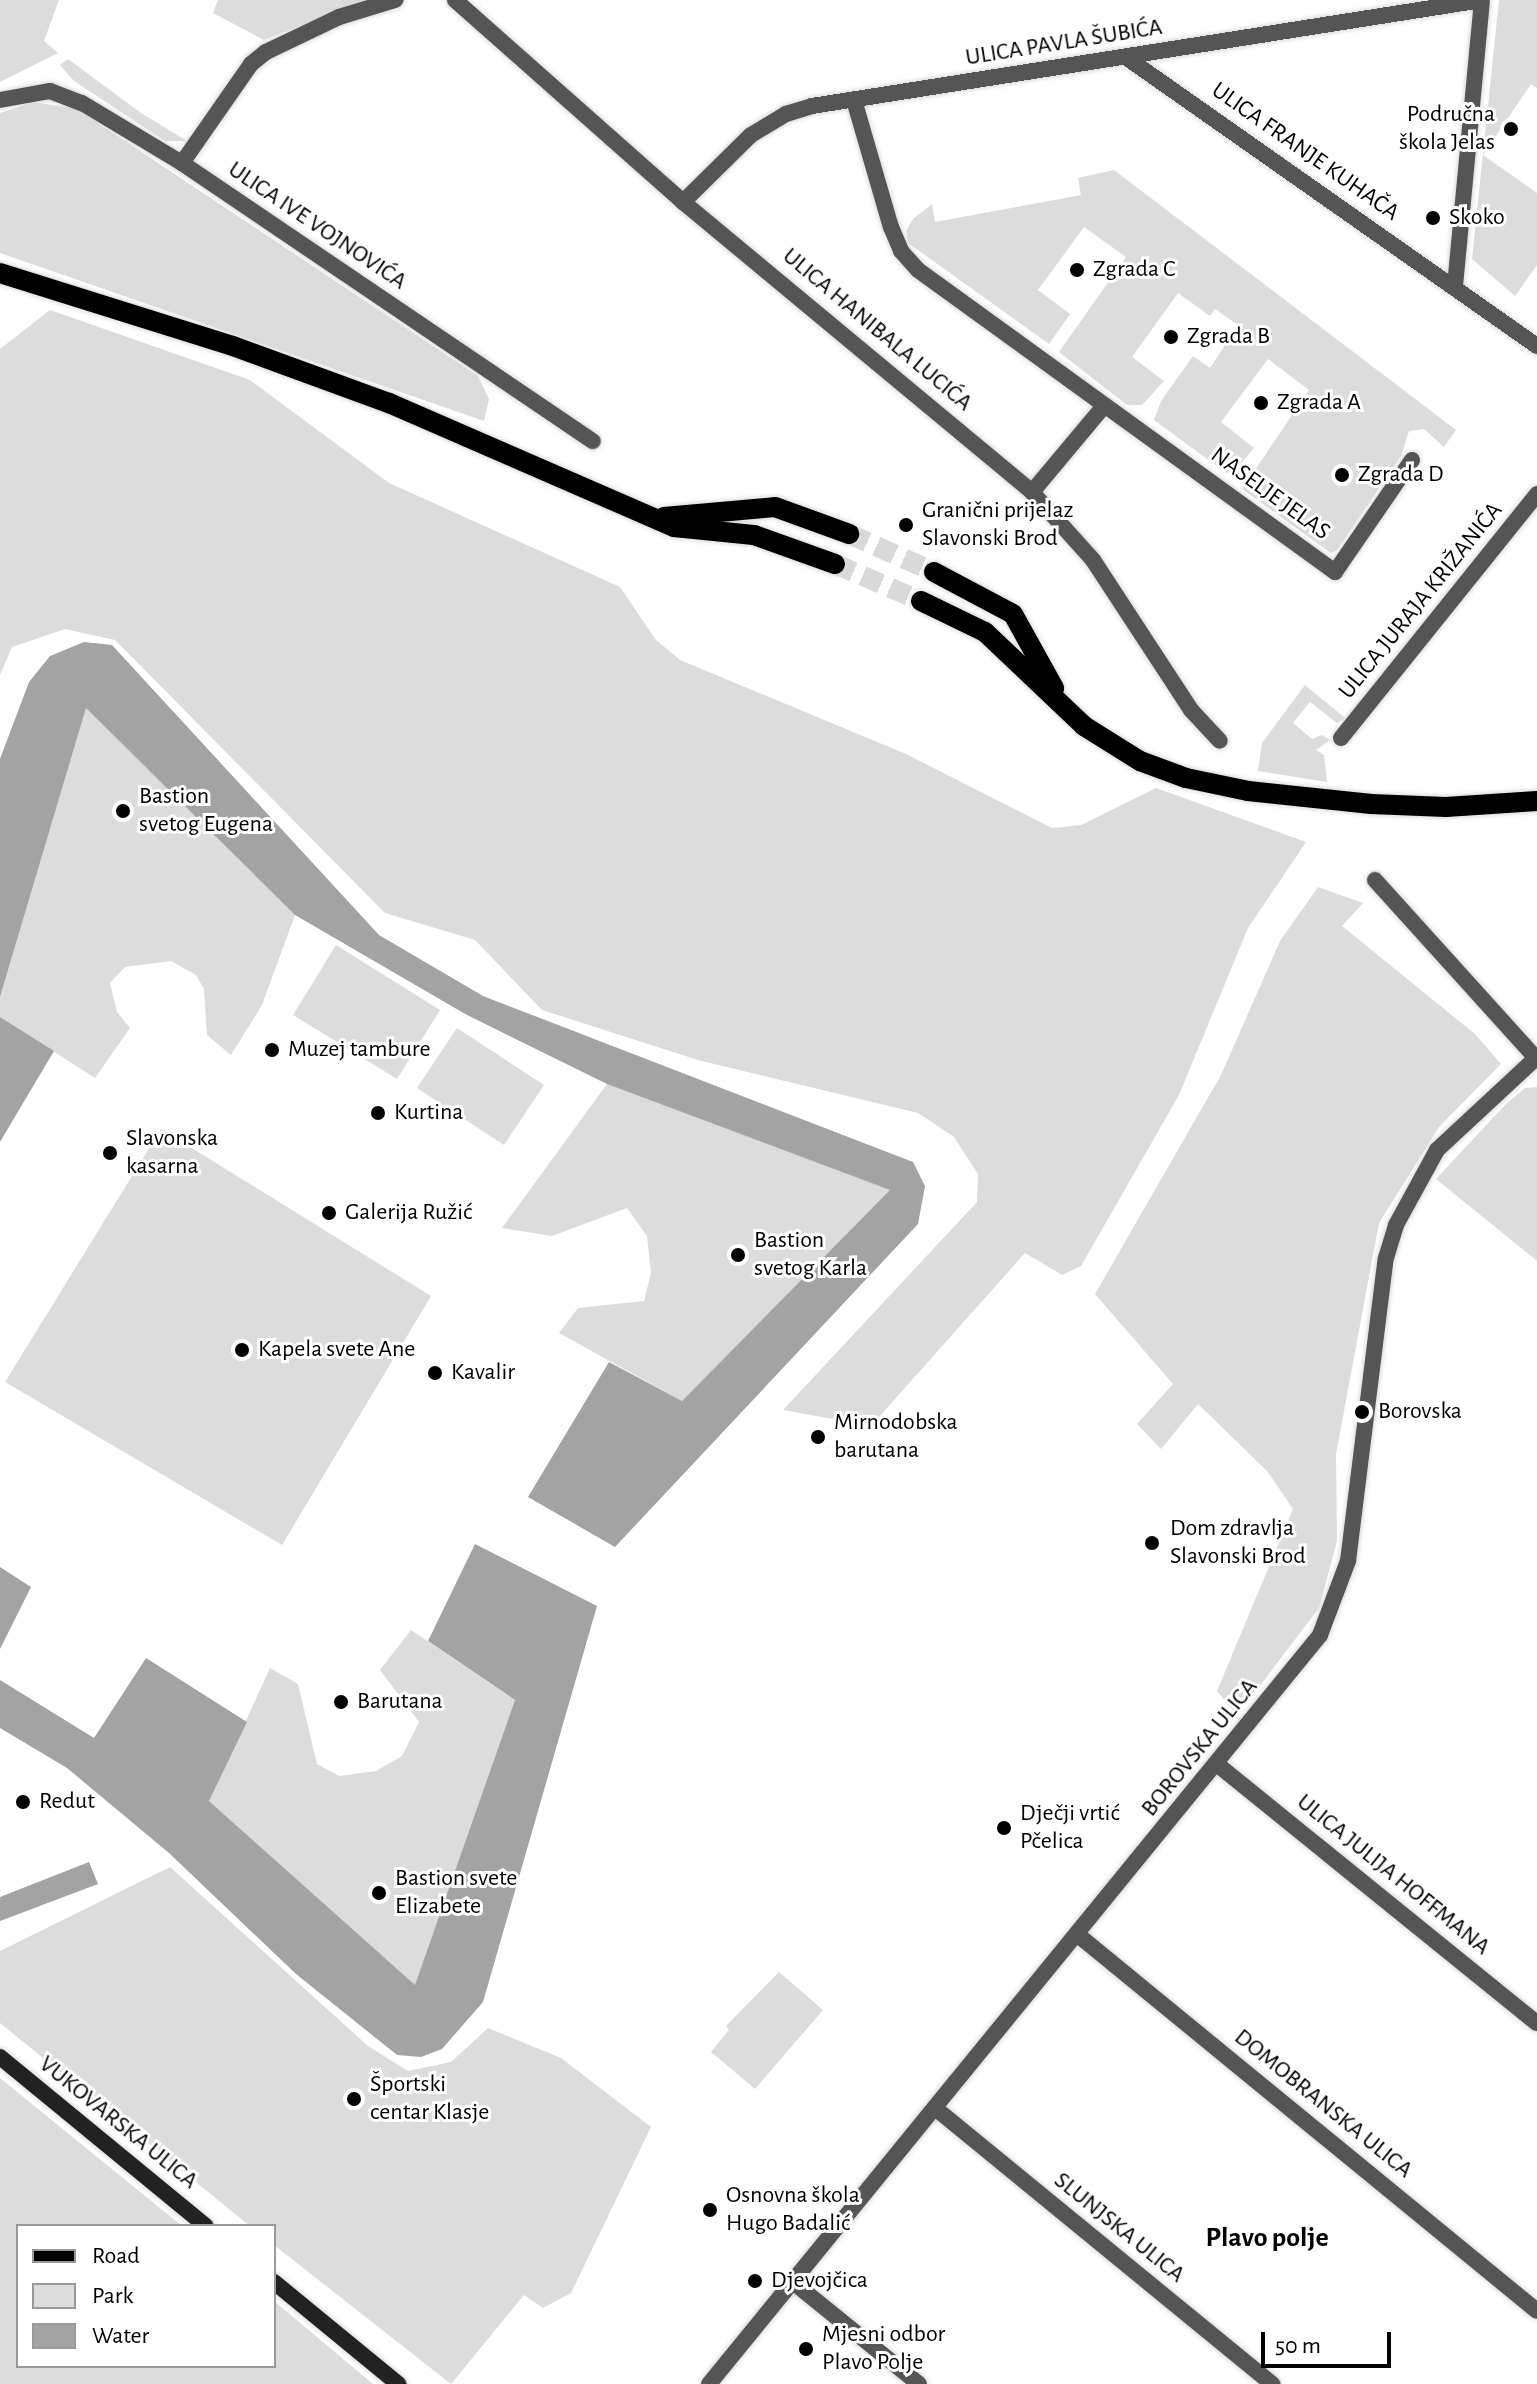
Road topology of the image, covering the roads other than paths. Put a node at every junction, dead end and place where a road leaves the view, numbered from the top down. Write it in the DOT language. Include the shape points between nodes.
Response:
graph roads {
  1 [pos="395,0"];
  2 [pos="455,0"];
  3 [pos="1482,2"];
  4 [pos="1127,58"];
  5 [pos="0,100"];
  6 [pos="854,100"];
  7 [pos="182,163"];
  8 [pos="683,202"];
  9 [pos="0,273"];
  10 [pos="1455,286"];
  11 [pos="1537,346"];
  12 [pos="1104,406"];
  13 [pos="593,441"];
  14 [pos="1412,460"];
  15 [pos="1032,492"];
  16 [pos="1537,494"];
  17 [pos="645,514"];
  18 [pos="849,534"];
  19 [pos="835,564"];
  20 [pos="934,572"];
  21 [pos="921,601"];
  22 [pos="1066,709"];
  23 [pos="1341,738"];
  24 [pos="1220,741"];
  25 [pos="1537,801"];
  26 [pos="1375,880"];
  27 [pos="1536,1058"];
  28 [pos="1218,1765"];
  29 [pos="1078,1935"];
  30 [pos="1537,2023"];
  31 [pos="0,2057"];
  32 [pos="935,2108"];
  33 [pos="204,2224"];
  34 [pos="793,2282"];
  35 [pos="276,2284"];
  36 [pos="1537,2311"];
  37 [pos="398,2384"];
  38 [pos="709,2384"];
  39 [pos="919,2384"];
  40 [pos="1272,2384"];
  1 -- 7 [label="street" via="339,17 266,52 251,64"];
  2 -- 8 [label="street, ULICA HANIBALA LUCIĆA"];
  3 -- 4 [label="street, ULICA PAVLA ŠUBIĆA"];
  3 -- 10 [label="street"];
  4 -- 6 [label="street, ULICA PAVLA ŠUBIĆA"];
  4 -- 10 [label="street, ULICA FRANJE KUHAČA"];
  5 -- 7 [label="street, ULICA IVE VOJNOVIĆA" via="50,91 82,103"];
  6 -- 8 [label="street, ULICA PAVLA ŠUBIĆA" via="786,114 751,135"];
  6 -- 12 [label="street, NASELJE JELAS" via="901,251 918,270"];
  7 -- 13 [label="street, ULICA IVE VOJNOVIĆA"];
  8 -- 15 [label="street, ULICA HANIBALA LUCIĆA"];
  9 -- 17 [label="main road" via="351,389"];
  10 -- 11 [label="street, ULICA FRANJE KUHAČA"];
  12 -- 14 [label="street, NASELJE JELAS" via="1335,572"];
  12 -- 15 [label="street"];
  15 -- 24 [label="street, ULICA HANIBALA LUCIĆA" via="1093,560 1191,710"];
  16 -- 23 [label="street, ULICA JURAJA KRIŽANIĆA"];
  17 -- 18 [label="main road" via="679,517 775,507"];
  17 -- 19 [label="main road" via="681,529 770,539"];
  20 -- 22 [label="main road" via="1013,614"];
  21 -- 22 [label="main road" via="985,632"];
  22 -- 25 [label="main road" via="1140,761 1215,786 1371,804 1446,807"];
  26 -- 27 [label="street"];
  27 -- 28 [label="street, BOROVSKA ULICA" via="1437,1150 1408,1194 1386,1258 1348,1561 1340,1589 1315,1641"];
  28 -- 29 [label="street, BOROVSKA ULICA"];
  28 -- 30 [label="street, ULICA JULIJA HOFFMANA"];
  29 -- 32 [label="street, BOROVSKA ULICA"];
  29 -- 36 [label="street, DOMOBRANSKA ULICA"];
  31 -- 33 [label="main road, VUKOVARSKA ULICA"];
  32 -- 34 [label="street, BOROVSKA ULICA"];
  32 -- 40 [label="street, SLUNJSKA ULICA"];
  34 -- 38 [label="street, BOROVSKA ULICA"];
  34 -- 39 [label="street"];
  35 -- 37 [label="main road"];
}
